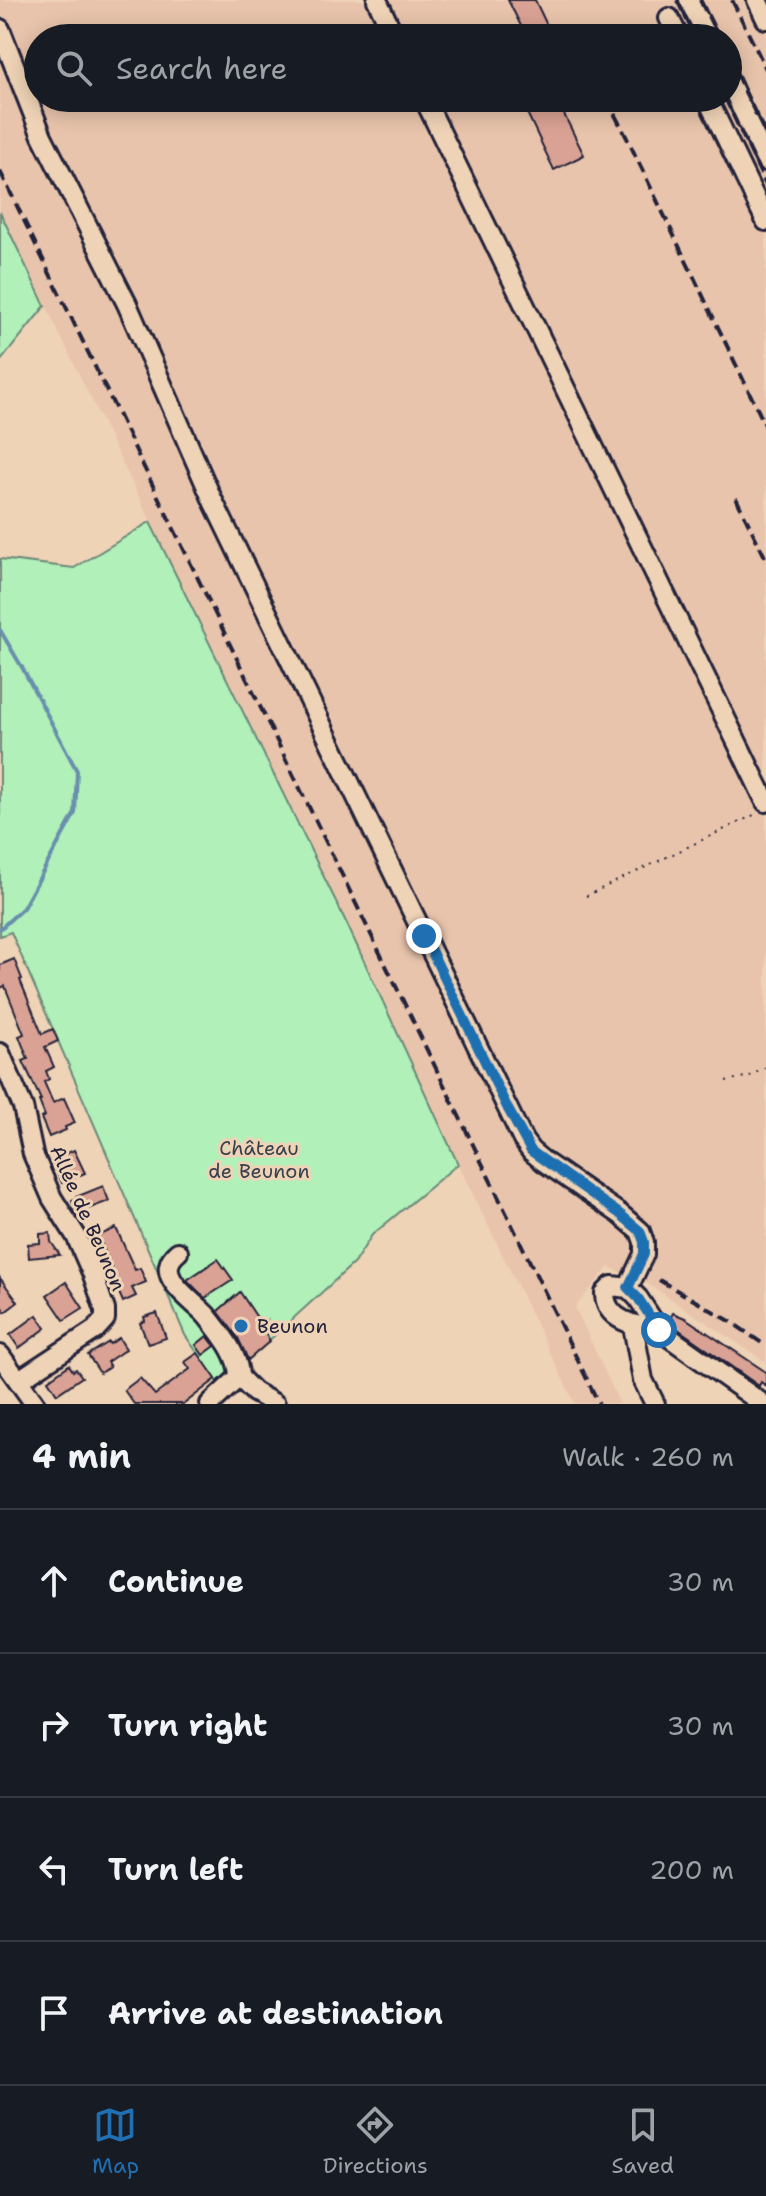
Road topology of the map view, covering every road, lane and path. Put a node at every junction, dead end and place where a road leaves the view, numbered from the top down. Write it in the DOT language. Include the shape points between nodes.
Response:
graph roads {
  1 [pos="377,0"];
  2 [pos="689,0"];
  3 [pos="757,0"];
  4 [pos="669,18"];
  5 [pos="766,19"];
  6 [pos="388,24"];
  7 [pos="672,24"];
  8 [pos="701,24"];
  9 [pos="0,29"];
  10 [pos="24,90"];
  11 [pos="742,109"];
  12 [pos="33,112"];
  13 [pos="431,112"];
  14 [pos="714,112"];
  15 [pos="766,161"];
  16 [pos="766,221"];
  17 [pos="762,807"];
  18 [pos="586,896"];
  19 [pos="0,1053"];
  20 [pos="766,1067"];
  21 [pos="726,1081"];
  22 [pos="178,1252"];
  23 [pos="628,1288"];
  24 [pos="633,1326"];
  25 [pos="659,1330"];
  26 [pos="0,1355"];
  27 [pos="239,1377"];
  28 [pos="19,1380"];
  29 [pos="35,1404"];
  30 [pos="210,1404"];
  31 [pos="275,1404"];
  32 [pos="655,1404"];
  33 [pos="763,1404"];
  1 -- 6 [label="street"];
  2 -- 8 [label="street"];
  3 -- 5 [label="street"];
  4 -- 7 [label="street"];
  9 -- 10 [label="street"];
  11 -- 15 [label="street"];
  12 -- 23 [label="street" via="127,304 213,501 523,1140 543,1161 640,1231 644,1254"];
  13 -- 17 [label="street"];
  14 -- 16 [label="street"];
  17 -- 18 [label="path"];
  19 -- 28 [label="street, Allée de Beunon" via="23,1107 33,1154 76,1236 105,1310 105,1319 95,1330"];
  20 -- 21 [label="path"];
  22 -- 27 [label="street" via="168,1265 171,1277 231,1350"];
  23 -- 24 [label="street" via="612,1286 605,1303"];
  23 -- 25 [label="street"];
  24 -- 25 [label="street"];
  24 -- 32 [label="street" via="643,1380"];
  25 -- 33 [label="street"];
  26 -- 28 [label="street"];
  27 -- 30 [label="street"];
  27 -- 31 [label="street"];
  28 -- 29 [label="street"];
}
